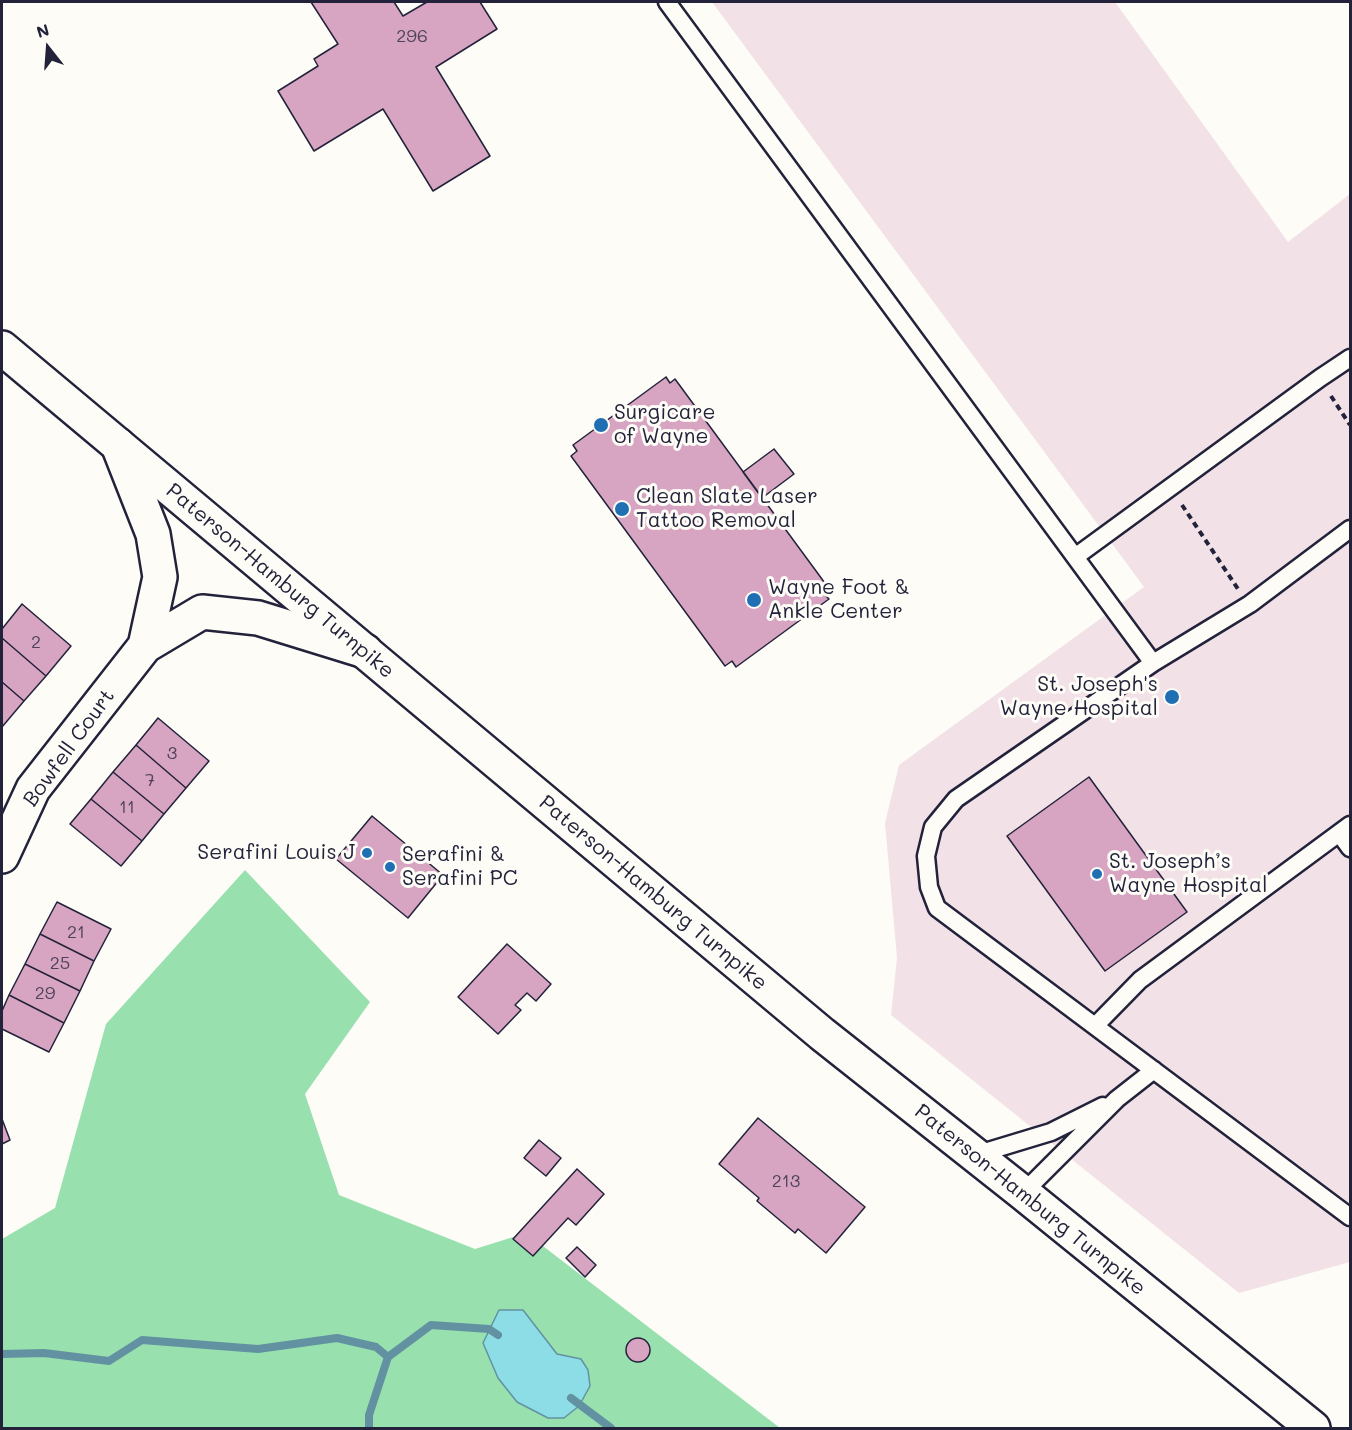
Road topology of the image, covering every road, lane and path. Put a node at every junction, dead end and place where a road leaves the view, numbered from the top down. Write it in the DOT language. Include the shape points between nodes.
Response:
graph roads {
  1 [pos="667,2"];
  2 [pos="2,348"];
  3 [pos="1350,358"];
  4 [pos="1329,392"];
  5 [pos="1350,426"];
  6 [pos="117,445"];
  7 [pos="1182,505"];
  8 [pos="1350,529"];
  9 [pos="1075,556"];
  10 [pos="1241,594"];
  11 [pos="146,646"];
  12 [pos="364,651"];
  13 [pos="1153,663"];
  14 [pos="1345,829"];
  15 [pos="1350,848"];
  16 [pos="2,856"];
  17 [pos="1095,1026"];
  18 [pos="1154,1070"];
  19 [pos="1117,1099"];
  20 [pos="975,1155"];
  21 [pos="1023,1192"];
  22 [pos="1350,1217"];
  23 [pos="1312,1428"];
  1 -- 9 [label="lane"];
  2 -- 6 [label="main road, Paterson-Hamburg Turnpike"];
  3 -- 9 [label="lane"];
  4 -- 5 [label="path"];
  6 -- 11 [label="main road, Bowfell Court" via="153,534 160,577"];
  6 -- 12 [label="main road, Paterson-Hamburg Turnpike"];
  7 -- 10 [label="path"];
  8 -- 13 [label="lane" via="1250,604"];
  9 -- 13 [label="lane"];
  11 -- 12 [label="main road, Bowfell Court" via="202,612 258,618"];
  11 -- 16 [label="main road, Bowfell Court" via="33,789"];
  12 -- 20 [label="main road, Paterson-Hamburg Turnpike" via="822,1034"];
  13 -- 17 [label="lane" via="956,799 933,827 926,856 929,887 937,908"];
  14 -- 15 [label="lane"];
  14 -- 17 [label="lane" via="1140,980"];
  17 -- 18 [label="lane"];
  18 -- 19 [label="lane"];
  18 -- 22 [label="lane"];
  19 -- 20 [label="lane" via="1051,1132"];
  19 -- 21 [label="lane"];
  20 -- 21 [label="main road, Paterson-Hamburg Turnpike"];
  21 -- 23 [label="main road, Paterson-Hamburg Turnpike"];
}
